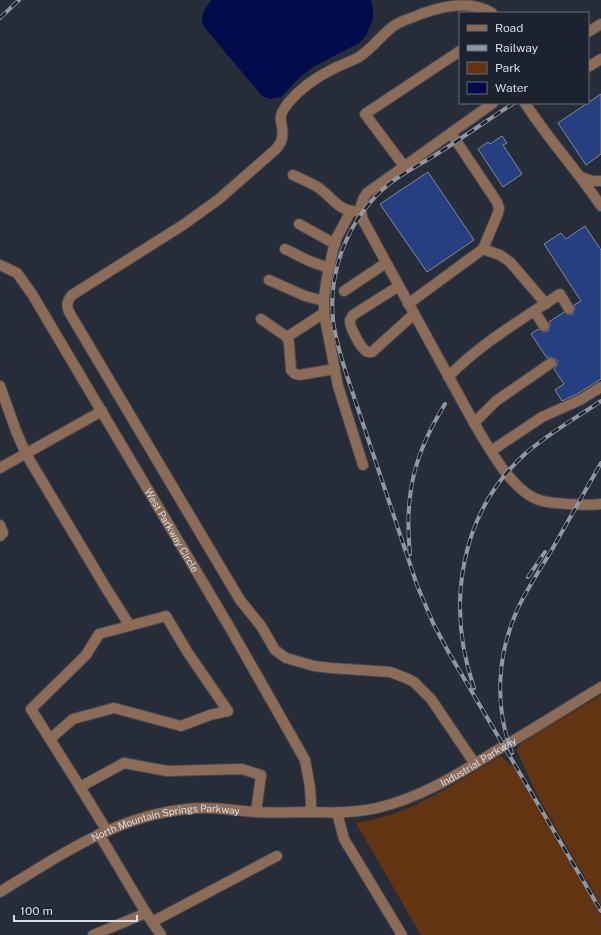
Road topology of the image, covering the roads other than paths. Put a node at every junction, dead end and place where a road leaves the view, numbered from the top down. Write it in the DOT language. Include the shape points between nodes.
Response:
graph roads {
  1 [pos="491,12"];
  2 [pos="601,24"];
  3 [pos="589,31"];
  4 [pos="459,52"];
  5 [pos="601,58"];
  6 [pos="589,66"];
  7 [pos="492,104"];
  8 [pos="530,105"];
  9 [pos="451,133"];
  10 [pos="404,166"];
  11 [pos="293,175"];
  12 [pos="581,177"];
  13 [pos="601,181"];
  14 [pos="601,206"];
  15 [pos="356,211"];
  16 [pos="299,224"];
  17 [pos="335,244"];
  18 [pos="285,249"];
  19 [pos="483,249"];
  20 [pos="386,263"];
  21 [pos="0,265"];
  22 [pos="329,268"];
  23 [pos="269,280"];
  24 [pos="398,286"];
  25 [pos="344,290"];
  26 [pos="324,301"];
  27 [pos="408,304"];
  28 [pos="546,304"];
  29 [pos="569,309"];
  30 [pos="534,311"];
  31 [pos="324,313"];
  32 [pos="414,314"];
  33 [pos="261,319"];
  34 [pos="544,326"];
  35 [pos="287,337"];
  36 [pos="550,363"];
  37 [pos="335,369"];
  38 [pos="448,377"];
  39 [pos="0,386"];
  40 [pos="601,387"];
  41 [pos="102,411"];
  42 [pos="474,424"];
  43 [pos="491,451"];
  44 [pos="26,454"];
  45 [pos="363,465"];
  46 [pos="0,468"];
  47 [pos="601,504"];
  48 [pos="0,525"];
  49 [pos="0,536"];
  50 [pos="130,626"];
  51 [pos="601,687"];
  52 [pos="50,739"];
  53 [pos="475,764"];
  54 [pos="80,786"];
  55 [pos="256,812"];
  56 [pos="310,812"];
  57 [pos="341,813"];
  58 [pos="103,832"];
  59 [pos="277,856"];
  60 [pos="0,892"];
  61 [pos="146,912"];
  62 [pos="152,922"];
  63 [pos="92,935"];
  64 [pos="160,935"];
  65 [pos="402,935"];
  1 -- 53 [label="street" via="477,4 459,3 446,5 403,21 359,57 312,81 282,111 283,135 275,150 199,214 72,295 67,305 238,596 261,626 275,650 286,658 314,666 382,670 406,678 426,693"];
  2 -- 3 [label="street"];
  4 -- 10 [label="street" via="365,114"];
  5 -- 6 [label="street"];
  7 -- 9 [label="street"];
  8 -- 12 [label="street" via="549,138"];
  9 -- 10 [label="street"];
  9 -- 19 [label="street" via="498,205 498,213"];
  10 -- 15 [label="street" via="367,193"];
  11 -- 15 [label="street" via="316,186 340,206"];
  12 -- 13 [label="street"];
  12 -- 14 [label="street"];
  15 -- 17 [label="street"];
  15 -- 20 [label="street"];
  16 -- 17 [label="street"];
  17 -- 22 [label="street"];
  18 -- 22 [label="street"];
  19 -- 27 [label="street"];
  19 -- 28 [label="street" via="510,262"];
  20 -- 24 [label="street"];
  20 -- 25 [label="street"];
  21 -- 41 [label="street, West Parkway Circle" via="17,273 32,294"];
  22 -- 26 [label="street"];
  23 -- 26 [label="street" via="305,296"];
  24 -- 27 [label="street"];
  24 -- 32 [label="street" via="353,315 350,327 364,349 372,352"];
  26 -- 31 [label="street"];
  27 -- 32 [label="street"];
  28 -- 29 [label="street" via="560,294"];
  28 -- 30 [label="street"];
  30 -- 34 [label="street"];
  30 -- 38 [label="street" via="479,349"];
  31 -- 35 [label="street"];
  31 -- 37 [label="street"];
  32 -- 38 [label="street"];
  33 -- 35 [label="street"];
  35 -- 37 [label="street" via="291,370 295,374"];
  36 -- 42 [label="street" via="496,401"];
  37 -- 45 [label="street"];
  38 -- 42 [label="street"];
  39 -- 44 [label="street"];
  40 -- 43 [label="street" via="580,400 542,417"];
  41 -- 44 [label="street"];
  41 -- 56 [label="street, West Parkway Circle" via="305,760 310,787"];
  42 -- 43 [label="street"];
  43 -- 47 [label="street" via="514,483 534,498 549,502"];
  44 -- 46 [label="street"];
  44 -- 50 [label="street"];
  48 -- 49 [label="street" via="3,533"];
  50 -- 52 [label="street" via="99,634 86,655 31,709"];
  50 -- 52 [label="street" via="166,616 228,711 181,726 114,708 73,719"];
  51 -- 53 [label="street, Industrial Parkway"];
  52 -- 54 [label="street"];
  53 -- 57 [label="street, Industrial Parkway" via="420,794 376,808"];
  54 -- 55 [label="street" via="124,764 167,771 242,769 261,774"];
  54 -- 58 [label="street"];
  55 -- 56 [label="street, North Mountain Springs Parkway"];
  55 -- 58 [label="street, North Mountain Springs Parkway" via="208,808 181,810 146,816"];
  56 -- 57 [label="street, North Mountain Springs Parkway"];
  57 -- 65 [label="street" via="344,839"];
  58 -- 60 [label="street, North Mountain Springs Parkway" via="73,847"];
  58 -- 61 [label="street"];
  59 -- 62 [label="street"];
  61 -- 62 [label="street"];
  61 -- 63 [label="street"];
  62 -- 64 [label="street"];
}
